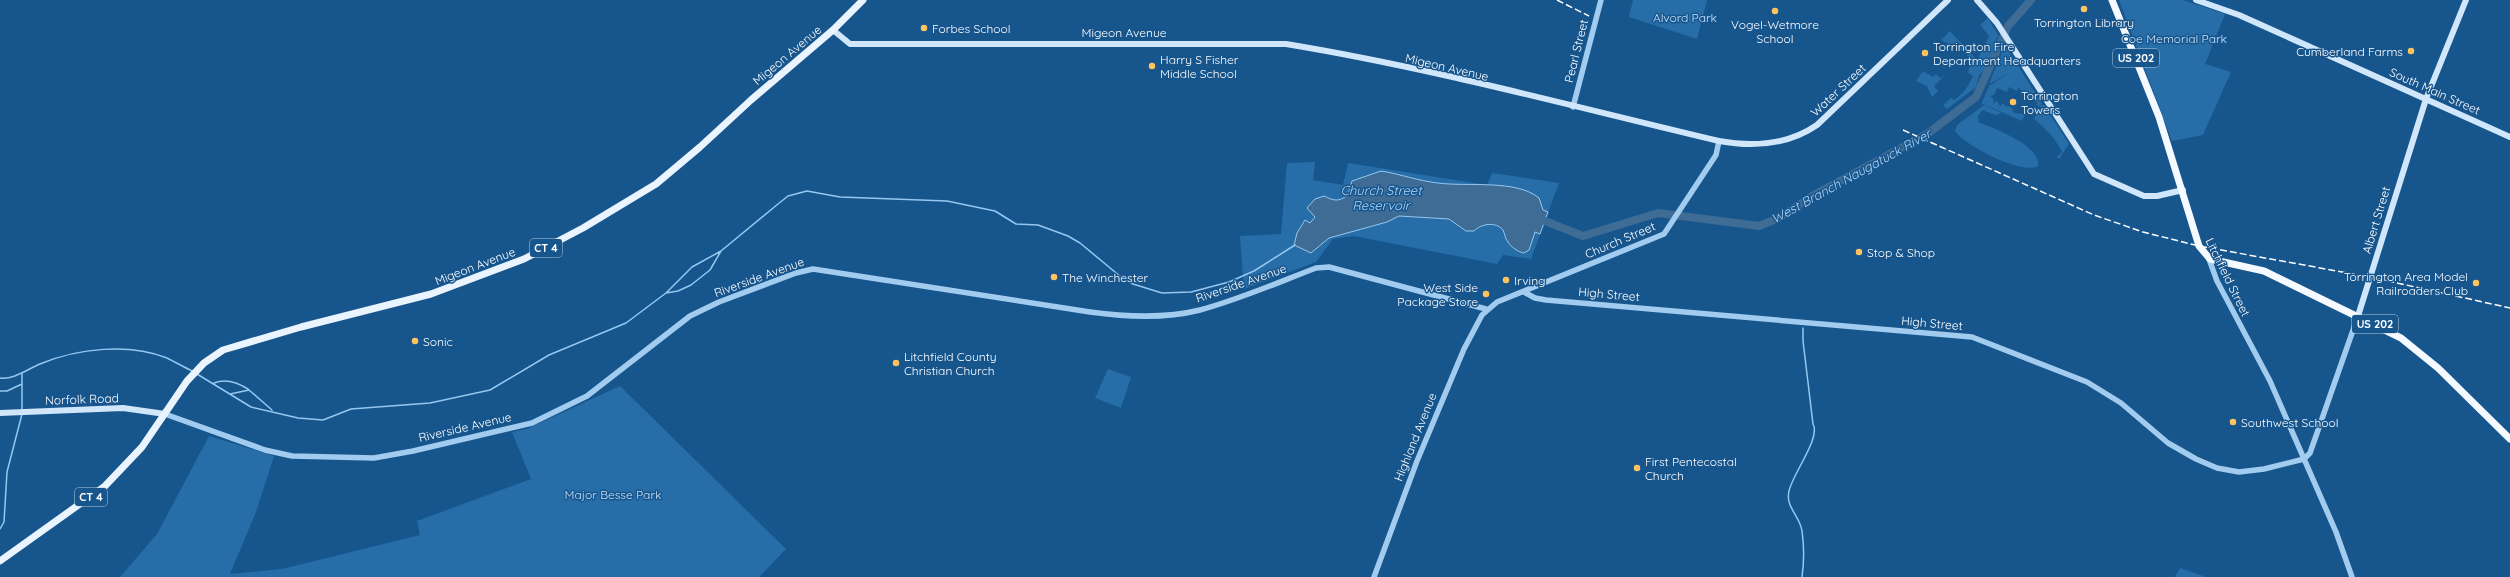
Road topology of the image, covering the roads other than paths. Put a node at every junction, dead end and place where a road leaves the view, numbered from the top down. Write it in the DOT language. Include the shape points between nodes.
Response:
graph roads {
  1 [pos="863,0"];
  2 [pos="1601,0"];
  3 [pos="1948,0"];
  4 [pos="1977,0"];
  5 [pos="2112,0"];
  6 [pos="2196,0"];
  7 [pos="2466,0"];
  8 [pos="833,30"];
  9 [pos="2426,98"];
  10 [pos="1573,107"];
  11 [pos="2510,137"];
  12 [pos="1719,141"];
  13 [pos="2183,190"];
  14 [pos="2209,259"];
  15 [pos="1524,292"];
  16 [pos="1486,309"];
  17 [pos="2358,316"];
  18 [pos="0,413"];
  19 [pos="165,414"];
  20 [pos="2510,439"];
  21 [pos="2304,459"];
  22 [pos="0,562"];
  23 [pos="1374,577"];
  24 [pos="2352,577"];
  1 -- 8 [label="main road, CT 4"];
  2 -- 10 [label="street, Pearl Street"];
  3 -- 12 [label="main road, Water Street" via="1826,118 1810,130 1786,140 1767,143 1741,145"];
  4 -- 13 [label="main road" via="1997,23 2094,174 2144,196"];
  5 -- 13 [label="highway, Litchfield Street / US 202" via="2159,117"];
  6 -- 9 [label="main road, South Main Street" via="2239,15"];
  7 -- 9 [label="main road, Albert Street"];
  8 -- 10 [label="main road, Migeon Avenue" via="850,44 1286,44"];
  8 -- 19 [label="main road, Migeon Avenue / CT 4" via="656,184 583,228 524,259 439,291 223,350 204,363 187,381"];
  9 -- 11 [label="main road, South Main Street"];
  9 -- 17 [label="main road, Albert Street"];
  10 -- 12 [label="main road, Migeon Avenue"];
  12 -- 15 [label="street, Church Street" via="1716,155 1664,234"];
  13 -- 14 [label="highway, Litchfield Street / US 202" via="2199,246"];
  14 -- 17 [label="highway, US 202" via="2264,270"];
  14 -- 21 [label="street, Litchfield Street" via="2214,276 2270,381"];
  15 -- 16 [label="street, Church Street"];
  15 -- 21 [label="street, High Street" via="1546,300 1972,337 2087,382 2121,403 2168,443 2218,468 2239,472"];
  16 -- 19 [label="street, Riverside Avenue" via="1329,267 1316,268 1200,310 1145,316 1095,313 813,269 796,272 690,316 587,396 532,423 420,449 374,458 292,456 265,450"];
  16 -- 23 [label="street, Highland Avenue" via="1477,322 1450,381 1417,460"];
  17 -- 20 [label="highway, US 202" via="2401,338 2422,353"];
  17 -- 21 [label="street, Albert Street" via="2314,445"];
  18 -- 19 [label="main road, Norfolk Road" via="123,408"];
  19 -- 22 [label="main road, CT 4" via="142,447 105,486"];
  21 -- 24 [label="street, Litchfield Street" via="2336,532"];
}
